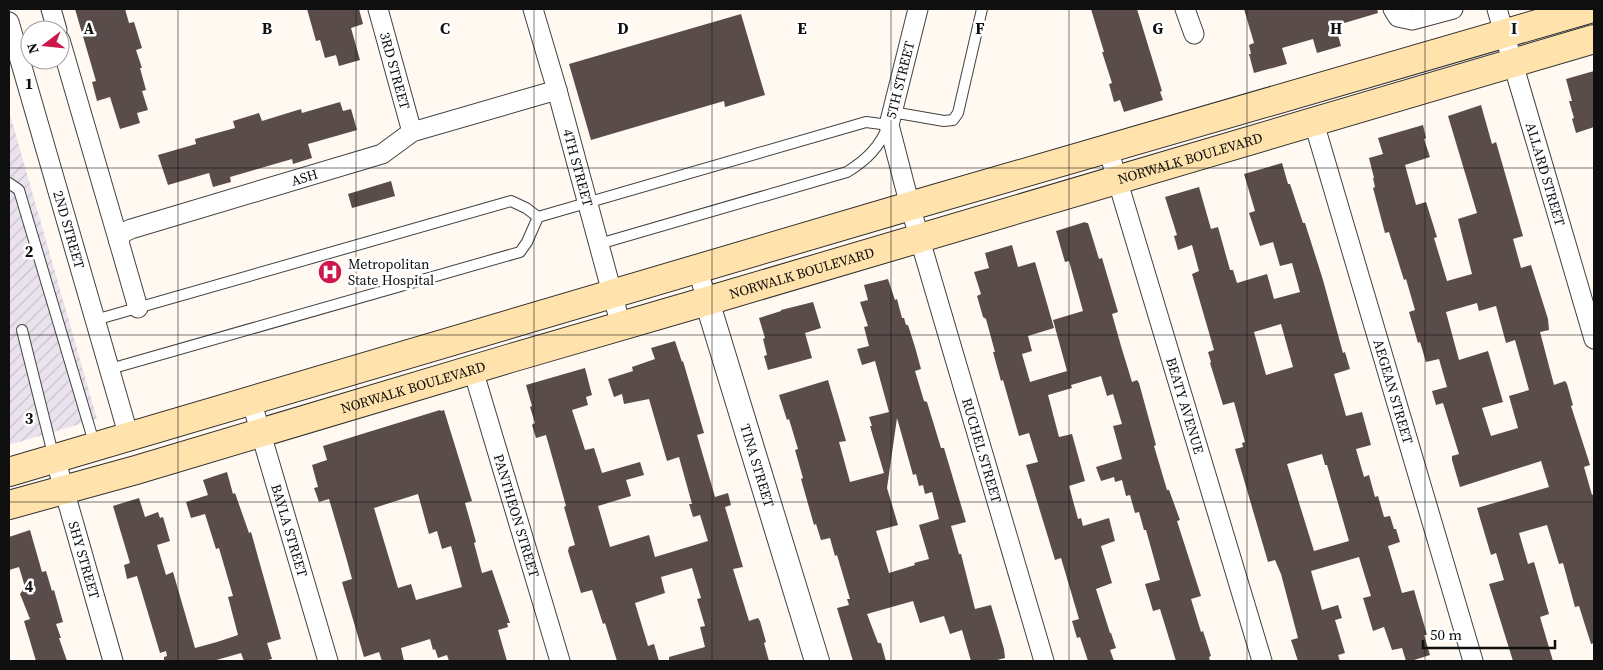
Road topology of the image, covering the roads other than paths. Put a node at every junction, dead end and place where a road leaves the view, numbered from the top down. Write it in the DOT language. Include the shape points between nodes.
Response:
graph roads {
  1 [pos="378,9"];
  2 [pos="533,9"];
  3 [pos="918,9"];
  4 [pos="982,9"];
  5 [pos="1185,9"];
  6 [pos="1453,9"];
  7 [pos="1589,9"];
  8 [pos="1396,13"];
  9 [pos="1500,21"];
  10 [pos="9,22"];
  11 [pos="1194,34"];
  12 [pos="1594,39"];
  13 [pos="1513,63"];
  14 [pos="69,70"];
  15 [pos="557,90"];
  16 [pos="890,119"];
  17 [pos="1314,122"];
  18 [pos="412,132"];
  19 [pos="1108,149"];
  20 [pos="1117,180"];
  21 [pos="9,183"];
  22 [pos="588,203"];
  23 [pos="910,206"];
  24 [pos="538,218"];
  25 [pos="920,238"];
  26 [pos="119,242"];
  27 [pos="599,244"];
  28 [pos="698,270"];
  29 [pos="613,294"];
  30 [pos="707,301"];
  31 [pos="138,308"];
  32 [pos="95,320"];
  33 [pos="622,326"];
  34 [pos="22,330"];
  35 [pos="1594,339"];
  36 [pos="110,369"];
  37 [pos="473,370"];
  38 [pos="251,400"];
  39 [pos="260,432"];
  40 [pos="129,437"];
  41 [pos="96,447"];
  42 [pos="54,458"];
  43 [pos="10,467"];
  44 [pos="63,490"];
  45 [pos="9,506"];
  46 [pos="113,661"];
  47 [pos="328,661"];
  48 [pos="560,661"];
  49 [pos="817,661"];
  50 [pos="1044,661"];
  51 [pos="1262,661"];
  52 [pos="1473,661"];
  1 -- 18 [label="street, 3RD STREET"];
  2 -- 15 [label="street, 4TH STREET"];
  3 -- 16 [label="street, 5TH STREET"];
  4 -- 16 [label="lane" via="958,112 953,120"];
  5 -- 11 [label="street"];
  6 -- 8 [label="street" via="1412,20"];
  7 -- 9 [label="main road"];
  9 -- 13 [label="street, ALLARD STREET"];
  9 -- 19 [label="main road"];
  10 -- 32 [label="street, 2ND STREET"];
  12 -- 13 [label="main road, NORWALK BOULEVARD"];
  13 -- 17 [label="main road, NORWALK BOULEVARD"];
  13 -- 35 [label="street, ALLARD STREET"];
  14 -- 26 [label="street"];
  15 -- 18 [label="street, ASH"];
  15 -- 22 [label="street, 4TH STREET"];
  16 -- 22 [label="lane" via="866,122"];
  16 -- 23 [label="street, 5TH STREET"];
  16 -- 27 [label="lane" via="877,148 847,172"];
  17 -- 20 [label="main road, NORWALK BOULEVARD"];
  17 -- 52 [label="street, AEGEAN STREET"];
  18 -- 26 [label="street, ASH" via="382,154 131,229 122,233"];
  19 -- 20 [label="street, BEATY AVENUE"];
  19 -- 23 [label="main road"];
  20 -- 25 [label="main road, NORWALK BOULEVARD"];
  20 -- 51 [label="street, BEATY AVENUE"];
  21 -- 41 [label="lane" via="19,190"];
  22 -- 24 [label="lane"];
  22 -- 27 [label="street, 4TH STREET"];
  23 -- 25 [label="street, 5TH STREET"];
  23 -- 28 [label="main road"];
  24 -- 31 [label="lane" via="511,201"];
  24 -- 36 [label="lane" via="520,252"];
  25 -- 30 [label="main road, NORWALK BOULEVARD"];
  25 -- 50 [label="street, RUCHEL STREET"];
  26 -- 31 [label="street"];
  27 -- 29 [label="street, 4TH STREET"];
  28 -- 29 [label="main road"];
  28 -- 30 [label="street, TINA STREET"];
  29 -- 33 [label="street, 4TH STREET"];
  29 -- 38 [label="main road"];
  30 -- 33 [label="main road, NORWALK BOULEVARD"];
  30 -- 49 [label="street, TINA STREET"];
  31 -- 32 [label="lane"];
  32 -- 36 [label="street, 2ND STREET"];
  33 -- 37 [label="main road, NORWALK BOULEVARD"];
  34 -- 42 [label="lane"];
  36 -- 40 [label="street, 2ND STREET"];
  37 -- 39 [label="main road, NORWALK BOULEVARD"];
  37 -- 48 [label="street, PANTHEON STREET"];
  38 -- 39 [label="street, BAYLA STREET"];
  38 -- 40 [label="main road"];
  39 -- 44 [label="main road, NORWALK BOULEVARD"];
  39 -- 47 [label="street, BAYLA STREET"];
  40 -- 41 [label="main road"];
  41 -- 42 [label="main road"];
  42 -- 43 [label="main road"];
  42 -- 44 [label="street, SHY STREET"];
  44 -- 45 [label="main road, NORWALK BOULEVARD"];
  44 -- 46 [label="street, SHY STREET"];
}
